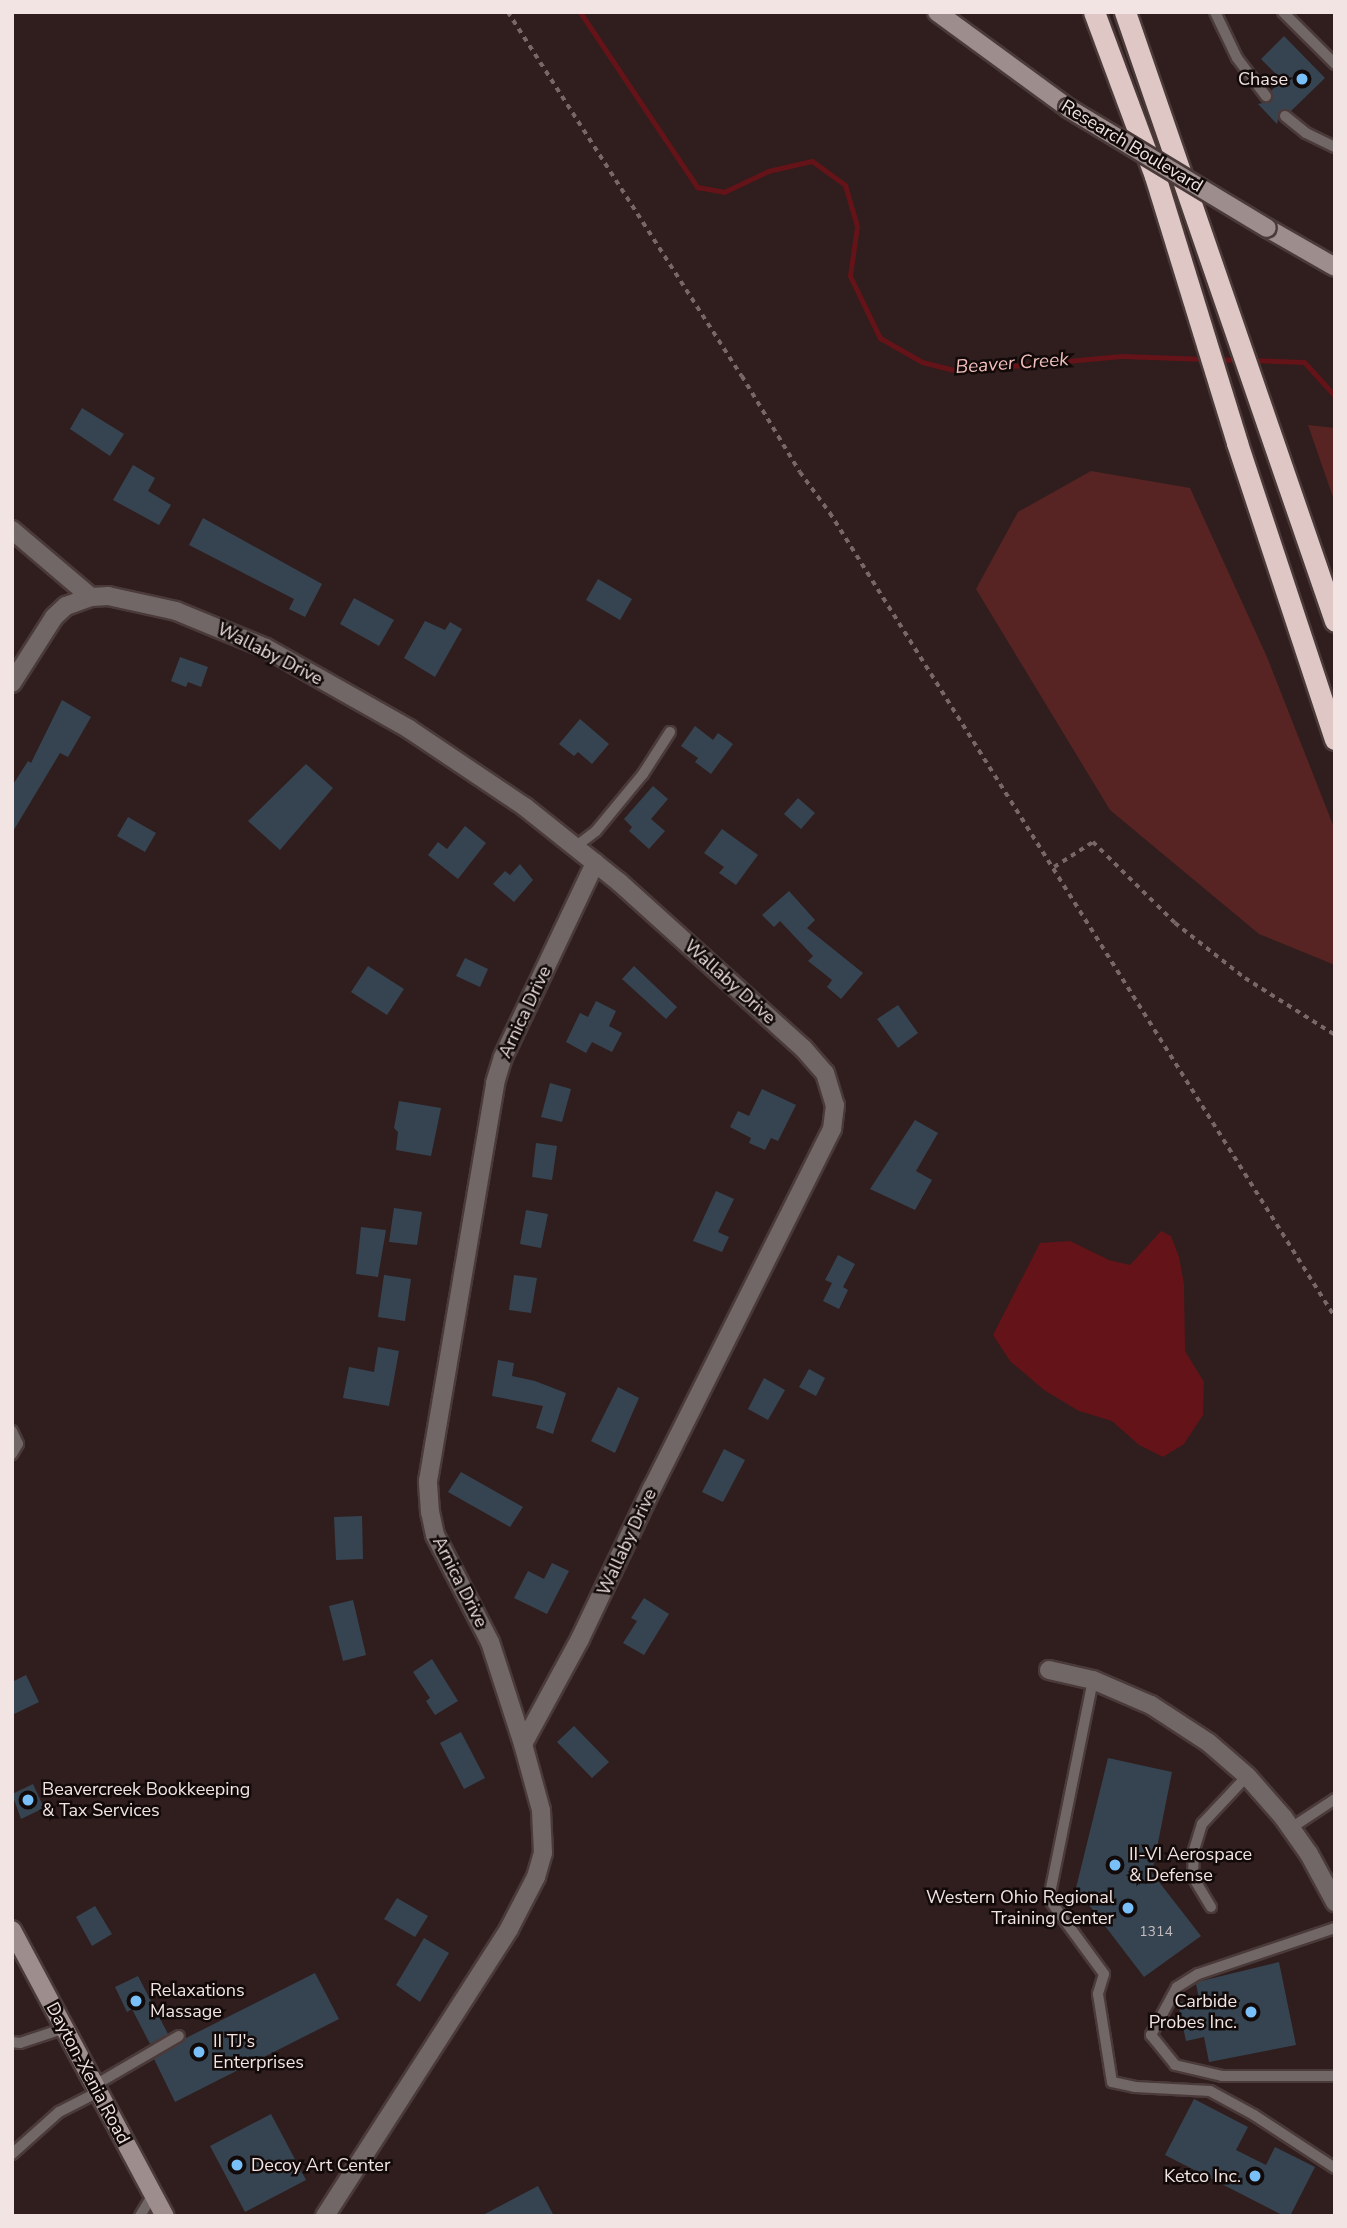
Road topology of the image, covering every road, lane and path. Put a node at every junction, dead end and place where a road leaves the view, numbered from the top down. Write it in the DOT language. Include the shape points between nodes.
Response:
graph roads {
  1 [pos="508,12"];
  2 [pos="937,12"];
  3 [pos="1094,12"];
  4 [pos="1125,12"];
  5 [pos="1215,12"];
  6 [pos="1283,12"];
  7 [pos="1335,64"];
  8 [pos="1266,96"];
  9 [pos="1285,116"];
  10 [pos="1335,147"];
  11 [pos="1335,267"];
  12 [pos="12,530"];
  13 [pos="91,597"];
  14 [pos="1335,621"];
  15 [pos="12,683"];
  16 [pos="670,732"];
  17 [pos="1335,739"];
  18 [pos="575,847"];
  19 [pos="595,863"];
  20 [pos="1054,867"];
  21 [pos="1335,1035"];
  22 [pos="1335,1317"];
  23 [pos="12,1431"];
  24 [pos="12,1454"];
  25 [pos="1049,1670"];
  26 [pos="1093,1680"];
  27 [pos="523,1744"];
  28 [pos="1247,1776"];
  29 [pos="1335,1799"];
  30 [pos="1291,1828"];
  31 [pos="1335,1902"];
  32 [pos="1211,1907"];
  33 [pos="1335,1928"];
  34 [pos="12,1930"];
  35 [pos="65,2028"];
  36 [pos="179,2036"];
  37 [pos="12,2042"];
  38 [pos="1335,2076"];
  39 [pos="97,2088"];
  40 [pos="12,2154"];
  41 [pos="1335,2168"];
  42 [pos="153,2194"];
  43 [pos="140,2216"];
  44 [pos="164,2216"];
  45 [pos="325,2216"];
  1 -- 20 [label="path"];
  2 -- 11 [label="main road, Research Boulevard, bridge" via="1068,108"];
  3 -- 17 [label="highway" via="1155,176"];
  4 -- 14 [label="highway"];
  5 -- 8 [label="lane" via="1237,58"];
  6 -- 7 [label="lane"];
  9 -- 10 [label="lane"];
  12 -- 13 [label="street"];
  13 -- 15 [label="street, Wallaby Drive" via="66,606 54,617"];
  13 -- 18 [label="street, Wallaby Drive" via="108,596 176,611 266,648 468,767"];
  16 -- 18 [label="lane" via="643,774 596,831"];
  18 -- 19 [label="street, Wallaby Drive"];
  19 -- 27 [label="street, Arnica Drive" via="495,1083 429,1480 435,1535 490,1642"];
  19 -- 27 [label="street, Wallaby Drive" via="803,1048 828,1080 835,1114 832,1129 580,1639"];
  20 -- 21 [label="path" via="1093,842 1175,923 1245,978"];
  20 -- 22 [label="path"];
  23 -- 24 [label="lane" via="18,1444"];
  25 -- 26 [label="street"];
  26 -- 28 [label="street" via="1173,1717"];
  26 -- 41 [label="lane" via="1049,1899 1104,1974 1098,1994 1112,2082 1210,2091"];
  27 -- 45 [label="street, Arnica Drive" via="538,1794 544,1841 536,1877 509,1929"];
  28 -- 30 [label="street"];
  28 -- 32 [label="lane" via="1202,1825 1194,1850 1193,1877"];
  29 -- 30 [label="lane"];
  30 -- 31 [label="street"];
  33 -- 38 [label="lane" via="1198,1974 1177,1987 1151,2035 1175,2065 1222,2076"];
  34 -- 35 [label="main road, Dayton-Xenia Road"];
  35 -- 37 [label="lane"];
  35 -- 39 [label="main road, Dayton-Xenia Road"];
  36 -- 39 [label="lane"];
  39 -- 40 [label="lane" via="59,2112"];
  39 -- 42 [label="main road, Dayton-Xenia Road"];
  42 -- 43 [label="lane"];
  42 -- 44 [label="main road, Dayton-Xenia Road"];
}
